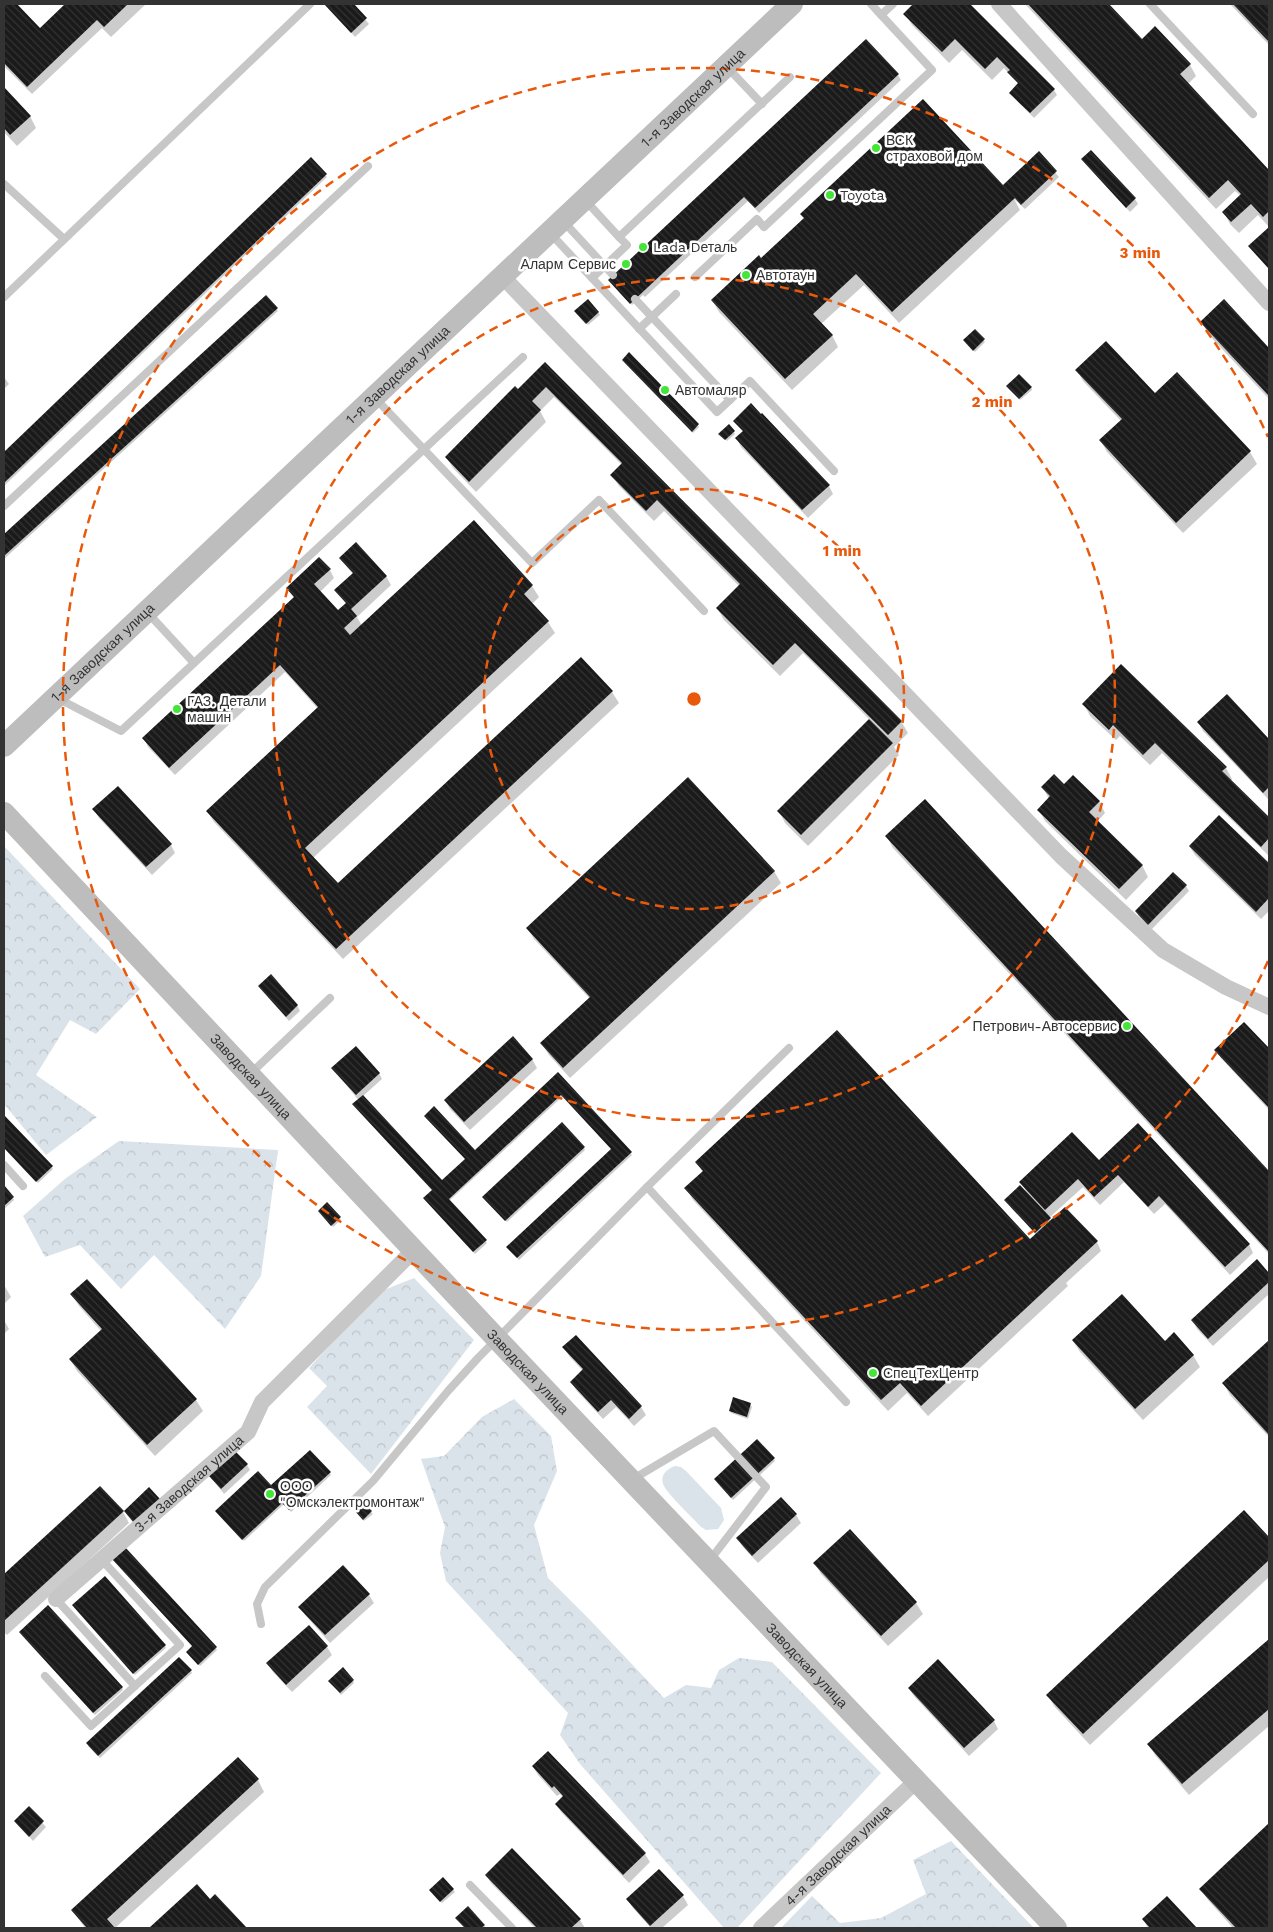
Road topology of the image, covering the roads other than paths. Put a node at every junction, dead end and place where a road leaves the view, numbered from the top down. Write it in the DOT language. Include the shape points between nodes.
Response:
graph roads {
  1 [pos="310,4"];
  2 [pos="792,4"];
  3 [pos="871,4"];
  4 [pos="893,4"];
  5 [pos="999,4"];
  6 [pos="1150,4"];
  7 [pos="881,15"];
  8 [pos="726,66"];
  9 [pos="790,77"];
  10 [pos="762,104"];
  11 [pos="1253,114"];
  12 [pos="368,166"];
  13 [pos="4,184"];
  14 [pos="584,200"];
  15 [pos="556,226"];
  16 [pos="619,237"];
  17 [pos="64,239"];
  18 [pos="605,266"];
  19 [pos="613,275"];
  20 [pos="503,277"];
  21 [pos="695,277"];
  22 [pos="592,278"];
  23 [pos="676,294"];
  24 [pos="4,297"];
  25 [pos="635,299"];
  26 [pos="1269,303"];
  27 [pos="652,317"];
  28 [pos="639,329"];
  29 [pos="523,357"];
  30 [pos="373,396"];
  31 [pos="730,400"];
  32 [pos="424,449"];
  33 [pos="834,471"];
  34 [pos="4,506"];
  35 [pos="146,611"];
  36 [pos="704,611"];
  37 [pos="194,663"];
  38 [pos="55,697"];
  39 [pos="4,746"];
  40 [pos="4,813"];
  41 [pos="330,998"];
  42 [pos="1269,1007"];
  43 [pos="789,1048"];
  44 [pos="249,1075"];
  45 [pos="5,1169"];
  46 [pos="23,1186"];
  47 [pos="647,1187"];
  48 [pos="414,1250"];
  49 [pos="497,1338"];
  50 [pos="846,1402"];
  51 [pos="631,1480"];
  52 [pos="101,1559"];
  53 [pos="708,1562"];
  54 [pos="56,1599"];
  55 [pos="261,1624"];
  56 [pos="45,1676"];
  57 [pos="135,1686"];
  58 [pos="916,1781"];
  59 [pos="470,1885"];
  60 [pos="512,1928"];
  61 [pos="761,1928"];
  62 [pos="1056,1928"];
  1 -- 17 [label="lane"];
  2 -- 8 [label="main road, 1-я Заводская улица"];
  3 -- 7 [label="lane"];
  4 -- 7 [label="lane"];
  5 -- 26 [label="street"];
  6 -- 11 [label="lane"];
  7 -- 21 [label="lane" via="932,70 764,227 757,219"];
  8 -- 10 [label="lane"];
  8 -- 14 [label="main road, 1-я Заводская улица"];
  9 -- 10 [label="lane"];
  10 -- 16 [label="lane"];
  12 -- 34 [label="lane"];
  13 -- 17 [label="lane"];
  14 -- 15 [label="main road, 1-я Заводская улица"];
  14 -- 16 [label="lane"];
  15 -- 18 [label="lane"];
  15 -- 20 [label="main road, 1-я Заводская улица"];
  15 -- 22 [label="lane"];
  16 -- 18 [label="lane" via="627,246"];
  17 -- 24 [label="lane"];
  18 -- 19 [label="lane"];
  18 -- 22 [label="lane"];
  20 -- 30 [label="main road, 1-я Заводская улица"];
  20 -- 42 [label="street" via="1061,856 1163,950"];
  22 -- 28 [label="lane"];
  23 -- 27 [label="lane"];
  25 -- 27 [label="lane"];
  27 -- 28 [label="lane"];
  27 -- 31 [label="lane"];
  28 -- 31 [label="lane" via="717,412"];
  29 -- 32 [label="lane"];
  30 -- 32 [label="lane"];
  30 -- 35 [label="main road, 1-я Заводская улица"];
  31 -- 33 [label="lane" via="750,381"];
  32 -- 36 [label="lane" via="532,563 598,500"];
  32 -- 37 [label="lane"];
  35 -- 37 [label="lane"];
  35 -- 38 [label="main road, 1-я Заводская улица"];
  37 -- 38 [label="lane" via="121,731"];
  38 -- 39 [label="main road, 1-я Заводская улица"];
  40 -- 44 [label="main road, Заводская улица"];
  41 -- 44 [label="lane"];
  43 -- 47 [label="lane"];
  44 -- 48 [label="main road, Заводская улица"];
  45 -- 46 [label="lane"];
  47 -- 49 [label="lane"];
  47 -- 50 [label="lane"];
  48 -- 49 [label="main road, Заводская улица"];
  48 -- 52 [label="street, 3-я Заводская улица" via="262,1402 248,1432"];
  49 -- 51 [label="main road, Заводская улица"];
  49 -- 55 [label="lane" via="373,1481 265,1587 257,1604"];
  51 -- 53 [label="main road, Заводская улица"];
  51 -- 53 [label="lane" via="714,1431 766,1487"];
  52 -- 54 [label="street, 3-я Заводская улица"];
  52 -- 57 [label="lane" via="180,1646"];
  53 -- 58 [label="main road, Заводская улица"];
  54 -- 57 [label="lane"];
  56 -- 57 [label="lane" via="91,1726"];
  58 -- 61 [label="street, 4-я Заводская улица"];
  58 -- 62 [label="main road, Заводская улица"];
  59 -- 60 [label="lane"];
}
